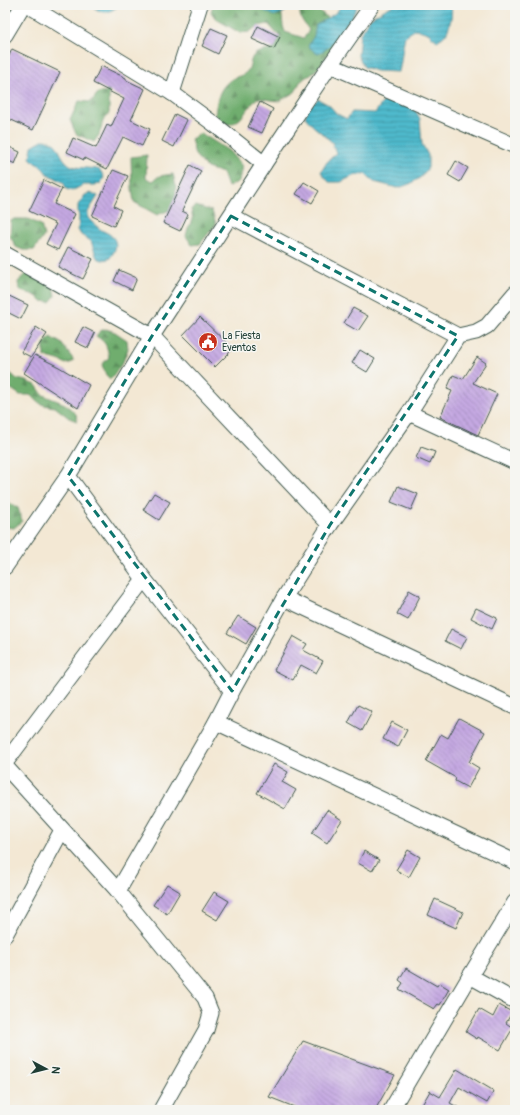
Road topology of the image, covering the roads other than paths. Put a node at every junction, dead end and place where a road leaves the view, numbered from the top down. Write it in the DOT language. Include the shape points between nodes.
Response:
graph roads {
  1 [pos="23,5"];
  2 [pos="28,5"];
  3 [pos="200,5"];
  4 [pos="372,5"];
  5 [pos="5,35"];
  6 [pos="330,65"];
  7 [pos="172,93"];
  8 [pos="515,146"];
  9 [pos="264,164"];
  10 [pos="230,216"];
  11 [pos="5,254"];
  12 [pos="515,293"];
  13 [pos="152,336"];
  14 [pos="458,336"];
  15 [pos="409,412"];
  16 [pos="515,462"];
  17 [pos="68,476"];
  18 [pos="330,525"];
  19 [pos="5,567"];
  20 [pos="144,579"];
  21 [pos="284,598"];
  22 [pos="232,691"];
  23 [pos="515,707"];
  24 [pos="216,722"];
  25 [pos="5,763"];
  26 [pos="5,766"];
  27 [pos="62,830"];
  28 [pos="515,862"];
  29 [pos="118,891"];
  30 [pos="515,902"];
  31 [pos="5,934"];
  32 [pos="470,976"];
  33 [pos="515,1001"];
  34 [pos="161,1110"];
  35 [pos="391,1110"];
  1 -- 5 [label="street"];
  2 -- 7 [label="street"];
  3 -- 7 [label="street"];
  4 -- 6 [label="street"];
  6 -- 8 [label="street"];
  6 -- 9 [label="street"];
  7 -- 9 [label="street"];
  9 -- 10 [label="street"];
  10 -- 13 [label="street"];
  10 -- 14 [label="street"];
  11 -- 13 [label="street"];
  12 -- 14 [label="street" via="487,326 476,332"];
  13 -- 17 [label="street"];
  13 -- 18 [label="street"];
  14 -- 15 [label="street"];
  15 -- 16 [label="street"];
  15 -- 18 [label="street"];
  17 -- 19 [label="street"];
  17 -- 20 [label="street"];
  18 -- 21 [label="street"];
  20 -- 22 [label="street"];
  20 -- 25 [label="street"];
  21 -- 22 [label="street"];
  21 -- 23 [label="street"];
  22 -- 24 [label="street"];
  24 -- 28 [label="street"];
  24 -- 29 [label="street"];
  26 -- 27 [label="street"];
  27 -- 29 [label="street"];
  27 -- 31 [label="street"];
  29 -- 34 [label="street" via="206,998 211,1013 206,1030"];
  30 -- 32 [label="street"];
  32 -- 33 [label="street"];
  32 -- 35 [label="street"];
}
